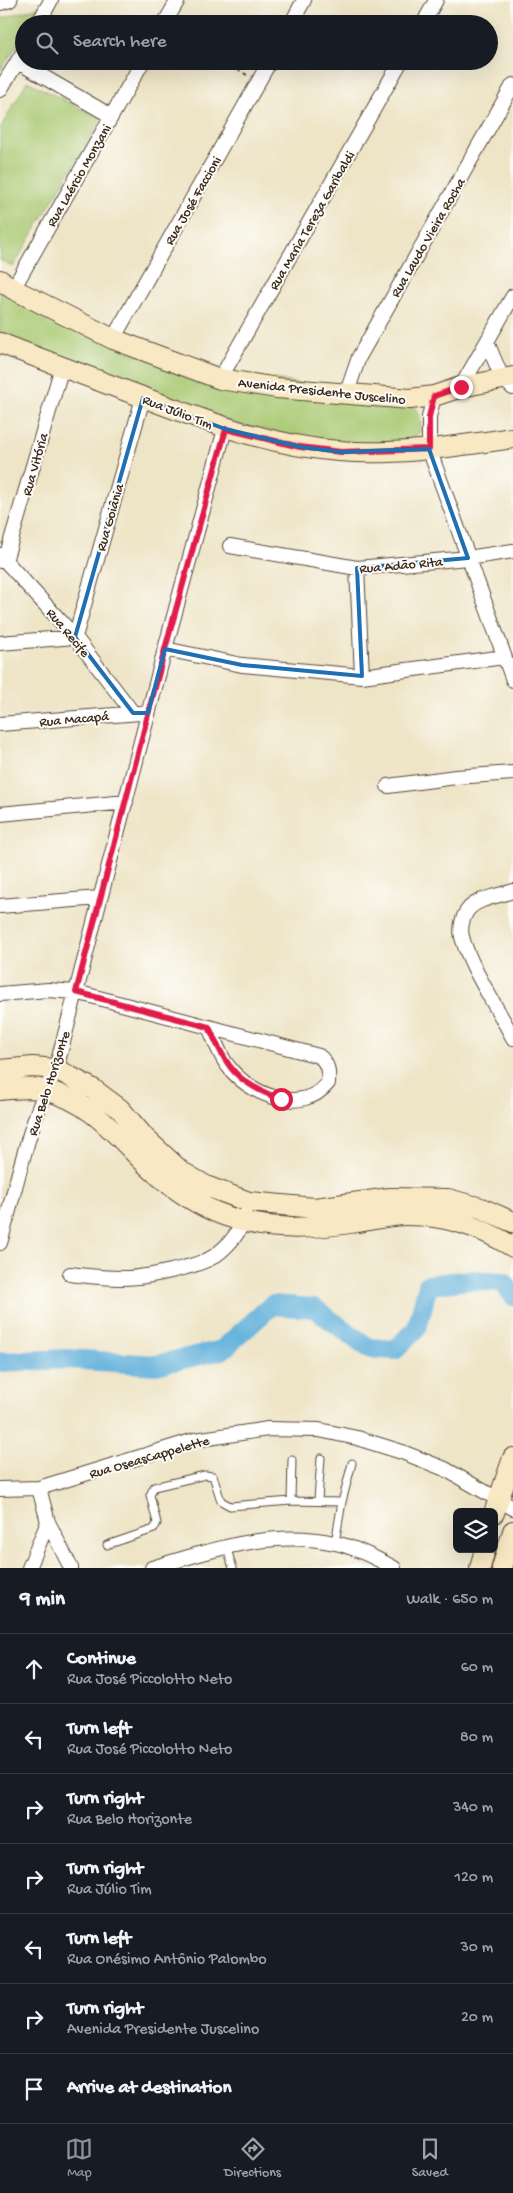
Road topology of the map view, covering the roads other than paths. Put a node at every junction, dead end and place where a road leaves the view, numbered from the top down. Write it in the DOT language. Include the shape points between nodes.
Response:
graph roads {
  1 [pos="10,0"];
  2 [pos="51,0"];
  3 [pos="178,0"];
  4 [pos="304,0"];
  5 [pos="436,0"];
  6 [pos="0,3"];
  7 [pos="43,15"];
  8 [pos="169,15"];
  9 [pos="296,15"];
  10 [pos="428,15"];
  11 [pos="15,65"];
  12 [pos="42,70"];
  13 [pos="138,70"];
  14 [pos="265,70"];
  15 [pos="396,70"];
  16 [pos="513,85"];
  17 [pos="1,87"];
  18 [pos="111,116"];
  19 [pos="6,284"];
  20 [pos="513,296"];
  21 [pos="113,339"];
  22 [pos="487,342"];
  23 [pos="0,343"];
  24 [pos="62,367"];
  25 [pos="220,379"];
  26 [pos="509,381"];
  27 [pos="461,387"];
  28 [pos="347,392"];
  29 [pos="434,396"];
  30 [pos="143,398"];
  31 [pos="226,429"];
  32 [pos="513,438"];
  33 [pos="429,449"];
  34 [pos="230,546"];
  35 [pos="513,551"];
  36 [pos="468,558"];
  37 [pos="2,559"];
  38 [pos="357,568"];
  39 [pos="75,637"];
  40 [pos="0,643"];
  41 [pos="165,649"];
  42 [pos="504,657"];
  43 [pos="362,676"];
  44 [pos="513,680"];
  45 [pos="133,713"];
  46 [pos="148,713"];
  47 [pos="0,724"];
  48 [pos="513,774"];
  49 [pos="388,786"];
  50 [pos="126,802"];
  51 [pos="0,814"];
  52 [pos="513,892"];
  53 [pos="99,898"];
  54 [pos="0,906"];
  55 [pos="76,992"];
  56 [pos="0,994"];
  57 [pos="209,1027"];
  58 [pos="513,1038"];
  59 [pos="56,1068"];
  60 [pos="0,1070"];
  61 [pos="0,1090"];
  62 [pos="45,1090"];
  63 [pos="246,1211"];
  64 [pos="513,1222"];
  65 [pos="0,1243"];
  66 [pos="513,1247"];
  67 [pos="70,1274"];
  68 [pos="321,1458"];
  69 [pos="513,1458"];
  70 [pos="292,1460"];
  71 [pos="352,1463"];
  72 [pos="39,1488"];
  73 [pos="0,1489"];
  74 [pos="318,1500"];
  75 [pos="291,1501"];
  76 [pos="342,1502"];
  77 [pos="502,1507"];
  78 [pos="48,1522"];
  79 [pos="513,1531"];
  80 [pos="335,1543"];
  81 [pos="108,1545"];
  82 [pos="226,1546"];
  83 [pos="484,1553"];
  84 [pos="29,1568"];
  85 [pos="71,1568"];
  86 [pos="152,1568"];
  87 [pos="233,1568"];
  88 [pos="394,1568"];
  89 [pos="480,1568"];
  90 [pos="502,1568"];
  1 -- 6 [label="street"];
  2 -- 7 [label="street"];
  3 -- 8 [label="street"];
  4 -- 9 [label="street"];
  5 -- 10 [label="street"];
  11 -- 17 [label="street"];
  12 -- 18 [label="street"];
  13 -- 18 [label="street, Rua Laércio Monzani"];
  14 -- 21 [label="street, Rua José Faccioni"];
  15 -- 25 [label="street, Rua Maria Tereza Garibaldi"];
  16 -- 28 [label="street, Rua Laudo Vieira Rocha" via="359,357"];
  18 -- 19 [label="street, Rua Laércio Monzani"];
  19 -- 21 [label="main road, Avenida Presidente Juscelino"];
  20 -- 22 [label="street"];
  21 -- 25 [label="main road, Avenida Presidente Juscelino"];
  22 -- 26 [label="street"];
  22 -- 27 [label="street"];
  23 -- 24 [label="main road, Rua Júlio Tim"];
  24 -- 30 [label="main road, Rua Júlio Tim"];
  24 -- 37 [label="street, Rua Vitória"];
  25 -- 28 [label="main road, Avenida Presidente Juscelino" via="277,388"];
  26 -- 27 [label="main road, Avenida Presidente Juscelino"];
  27 -- 29 [label="main road, Avenida Presidente Juscelino"];
  28 -- 29 [label="main road, Avenida Presidente Juscelino" via="410,399"];
  29 -- 33 [label="street" via="429,417"];
  30 -- 31 [label="main road, Rua Júlio Tim"];
  30 -- 39 [label="street, Rua Goiânia"];
  31 -- 33 [label="main road, Rua Júlio Tim" via="300,447 341,452"];
  31 -- 41 [label="street, Rua Belo Horizonte"];
  32 -- 33 [label="main road, Rua Júlio Tim"];
  33 -- 36 [label="street"];
  34 -- 38 [label="street, Rua Adão Rita"];
  35 -- 36 [label="street, Rua Adão Rita"];
  36 -- 38 [label="street, Rua Adão Rita"];
  36 -- 42 [label="street"];
  37 -- 39 [label="street, Rua Recife"];
  38 -- 43 [label="street"];
  39 -- 40 [label="street"];
  39 -- 45 [label="street, Rua Recife"];
  41 -- 43 [label="street" via="242,665"];
  41 -- 46 [label="street, Rua Belo Horizonte"];
  42 -- 43 [label="street"];
  42 -- 44 [label="street"];
  45 -- 46 [label="street, Rua Macapá"];
  45 -- 47 [label="street, Rua Macapá"];
  46 -- 50 [label="street, Rua Belo Horizonte"];
  48 -- 49 [label="street"];
  50 -- 51 [label="street"];
  50 -- 53 [label="street, Rua Belo Horizonte"];
  52 -- 58 [label="street" via="476,903 467,911 462,923 462,936"];
  53 -- 54 [label="street"];
  53 -- 55 [label="street, Rua Belo Horizonte"];
  55 -- 56 [label="street" via="48,990"];
  55 -- 57 [label="street"];
  55 -- 59 [label="street, Rua Belo Horizonte"];
  57 -- 57 [label="street" via="319,1056 328,1068 328,1083 316,1095 297,1100 281,1099 251,1087 228,1066"];
  59 -- 60 [label="main road"];
  59 -- 62 [label="street, Rua Belo Horizonte"];
  59 -- 63 [label="main road" via="120,1109 145,1138 182,1172"];
  61 -- 62 [label="main road"];
  62 -- 63 [label="main road" via="90,1109 156,1173 199,1205 227,1217"];
  62 -- 65 [label="street, Rua Belo Horizonte"];
  63 -- 64 [label="main road" via="315,1208 390,1198 448,1199 481,1208"];
  63 -- 66 [label="main road" via="275,1228 301,1228 404,1215 440,1218 482,1229"];
  63 -- 67 [label="street" via="234,1238 215,1256 192,1265 125,1278"];
  68 -- 74 [label="lane"];
  69 -- 77 [label="main road"];
  70 -- 75 [label="lane"];
  71 -- 76 [label="lane"];
  72 -- 73 [label="street, Rua OseasCappelette"];
  72 -- 77 [label="street, Rua OseasCappelette" via="195,1440 268,1429 319,1430 393,1449 445,1469"];
  72 -- 78 [label="street"];
  74 -- 75 [label="lane"];
  74 -- 76 [label="lane"];
  75 -- 81 [label="lane" via="230,1506 221,1501 213,1476 205,1475 152,1489 150,1495 156,1527"];
  76 -- 80 [label="lane"];
  78 -- 84 [label="street"];
  78 -- 85 [label="street"];
  79 -- 90 [label="main road"];
  80 -- 82 [label="street" via="288,1540"];
  80 -- 88 [label="street"];
  82 -- 86 [label="street"];
  82 -- 87 [label="lane"];
  83 -- 89 [label="main road"];
}
